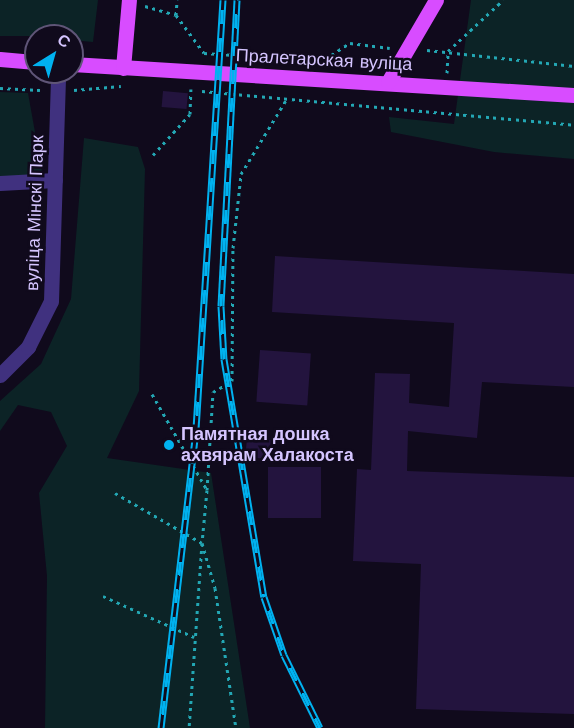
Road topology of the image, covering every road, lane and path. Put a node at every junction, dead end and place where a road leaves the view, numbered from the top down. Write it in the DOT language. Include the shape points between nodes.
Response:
graph roads {
  1 [pos="177,0"];
  2 [pos="436,0"];
  3 [pos="503,0"];
  4 [pos="129,1"];
  5 [pos="176,15"];
  6 [pos="403,49"];
  7 [pos="448,51"];
  8 [pos="244,56"];
  9 [pos="0,59"];
  10 [pos="24,61"];
  11 [pos="308,62"];
  12 [pos="84,65"];
  13 [pos="574,66"];
  14 [pos="123,68"];
  15 [pos="388,82"];
  16 [pos="59,84"];
  17 [pos="129,85"];
  18 [pos="447,87"];
  19 [pos="0,88"];
  20 [pos="181,88"];
  21 [pos="191,89"];
  22 [pos="59,91"];
  23 [pos="574,95"];
  24 [pos="286,100"];
  25 [pos="445,113"];
  26 [pos="574,125"];
  27 [pos="153,154"];
  28 [pos="56,180"];
  29 [pos="0,183"];
  30 [pos="0,375"];
  31 [pos="152,394"];
  32 [pos="207,490"];
  33 [pos="115,493"];
  34 [pos="202,543"];
  35 [pos="103,596"];
  36 [pos="194,637"];
  37 [pos="189,728"];
  38 [pos="236,728"];
  1 -- 5 [label="path"];
  2 -- 6 [label="main road"];
  3 -- 7 [label="path"];
  4 -- 5 [label="path"];
  4 -- 14 [label="main road"];
  5 -- 8 [label="path" via="204,53"];
  6 -- 7 [label="path"];
  6 -- 11 [label="path" via="350,43 318,63"];
  6 -- 15 [label="main road"];
  7 -- 13 [label="path"];
  7 -- 18 [label="path"];
  9 -- 10 [label="main road"];
  12 -- 14 [label="main road, Пралетарская вуліца"];
  14 -- 15 [label="main road, Пралетарская вуліца"];
  15 -- 18 [label="main road, Пралетарская вуліца"];
  16 -- 22 [label="street, вуліца Мінскі Парк"];
  17 -- 22 [label="path"];
  18 -- 23 [label="main road, Пралетарская вуліца"];
  18 -- 25 [label="path"];
  19 -- 22 [label="path"];
  20 -- 21 [label="path"];
  21 -- 24 [label="path"];
  21 -- 27 [label="path" via="190,114"];
  22 -- 28 [label="street, вуліца Мінскі Парк"];
  24 -- 25 [label="path"];
  24 -- 32 [label="path" via="241,174 233,248 232,381 213,392"];
  25 -- 26 [label="path"];
  28 -- 29 [label="street"];
  28 -- 30 [label="street, вуліца Мінскі Парк" via="51,301 28,347"];
  31 -- 32 [label="path"];
  32 -- 34 [label="path"];
  33 -- 34 [label="path"];
  34 -- 36 [label="path"];
  34 -- 38 [label="path" via="215,588"];
  35 -- 36 [label="path"];
  36 -- 37 [label="path"];
}
